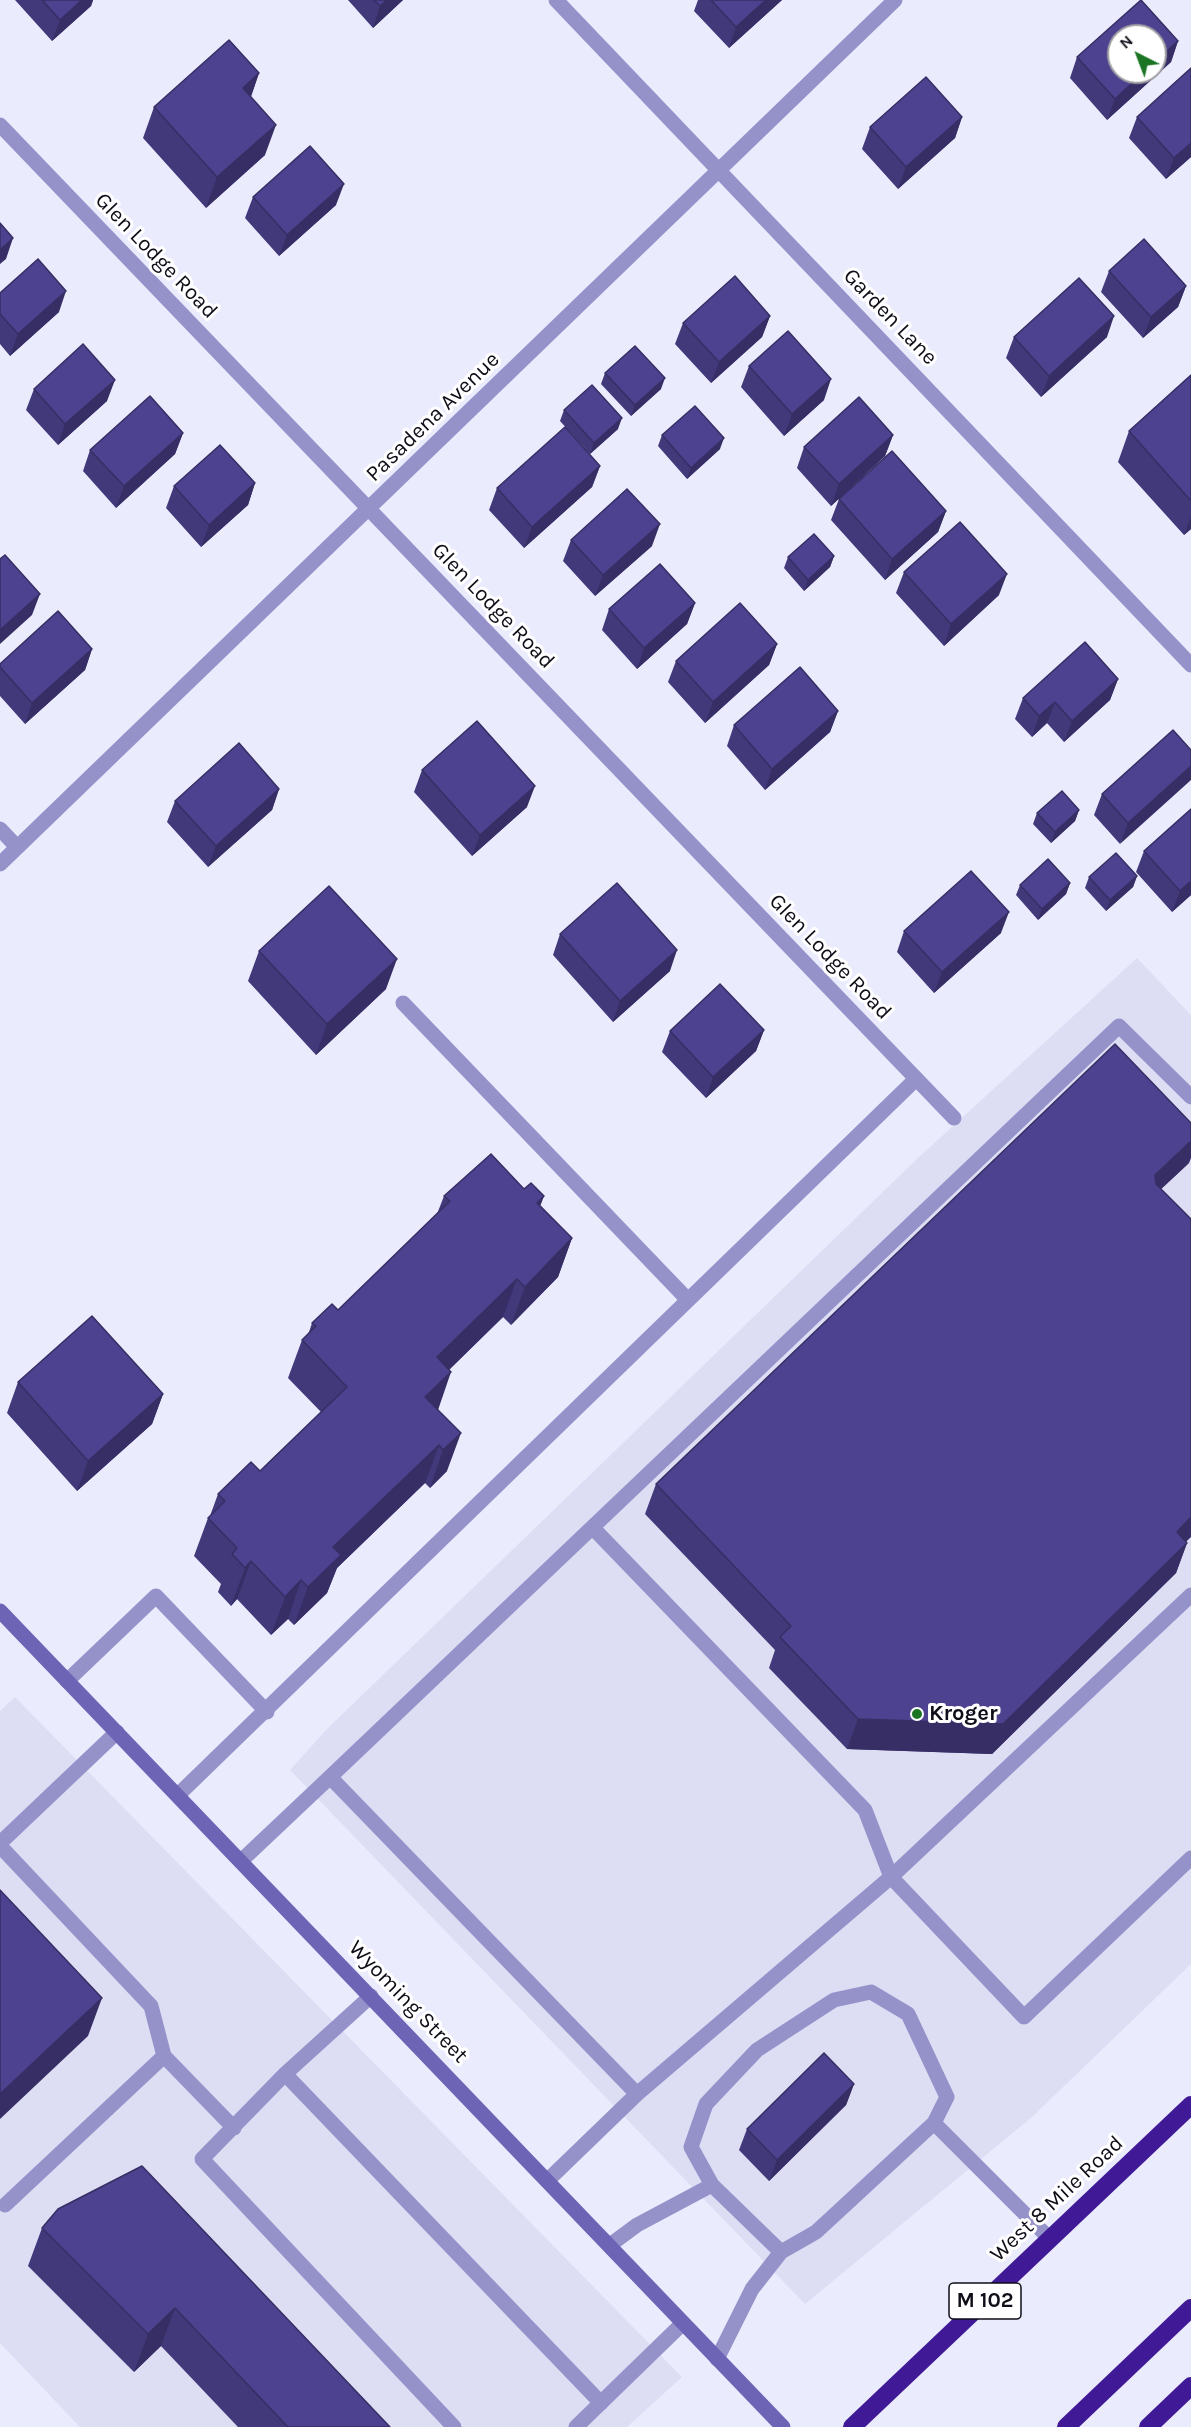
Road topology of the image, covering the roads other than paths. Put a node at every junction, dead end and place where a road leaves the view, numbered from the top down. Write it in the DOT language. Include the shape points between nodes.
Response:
graph roads {
  1 [pos="556,0"];
  2 [pos="895,0"];
  3 [pos="0,125"];
  4 [pos="719,171"];
  5 [pos="368,510"];
  6 [pos="1191,665"];
  7 [pos="0,829"];
  8 [pos="17,847"];
  9 [pos="0,864"];
  10 [pos="404,1003"];
  11 [pos="916,1079"];
  12 [pos="1191,1097"];
  13 [pos="954,1118"];
  14 [pos="688,1300"];
  15 [pos="593,1528"];
  16 [pos="1191,1595"];
  17 [pos="0,1611"];
  18 [pos="67,1681"];
  19 [pos="267,1712"];
  20 [pos="117,1732"];
  21 [pos="330,1778"];
  22 [pos="178,1795"];
  23 [pos="0,1845"];
  24 [pos="1191,1858"];
  25 [pos="241,1861"];
  26 [pos="891,1877"];
  27 [pos="371,1996"];
  28 [pos="164,2056"];
  29 [pos="285,2074"];
  30 [pos="637,2094"];
  31 [pos="1191,2105"];
  32 [pos="934,2124"];
  33 [pos="234,2128"];
  34 [pos="548,2180"];
  35 [pos="712,2185"];
  36 [pos="5,2205"];
  37 [pos="1050,2239"];
  38 [pos="610,2245"];
  39 [pos="781,2252"];
  40 [pos="1191,2308"];
  41 [pos="683,2323"];
  42 [pos="717,2359"];
  43 [pos="1191,2386"];
  44 [pos="601,2403"];
  45 [pos="454,2427"];
  46 [pos="576,2427"];
  47 [pos="783,2427"];
  48 [pos="852,2427"];
  49 [pos="1066,2427"];
  50 [pos="1148,2427"];
  1 -- 4 [label="street, Garden Lane"];
  2 -- 4 [label="street, Pasadena Avenue"];
  3 -- 5 [label="street, Glen Lodge Road"];
  4 -- 5 [label="street, Pasadena Avenue"];
  4 -- 6 [label="street, Garden Lane"];
  5 -- 8 [label="street, Pasadena Avenue"];
  5 -- 11 [label="street, Glen Lodge Road"];
  7 -- 8 [label="street"];
  8 -- 9 [label="street, Pasadena Avenue"];
  10 -- 14 [label="street"];
  11 -- 13 [label="street, Glen Lodge Road"];
  11 -- 14 [label="street"];
  12 -- 15 [label="street" via="1119,1026"];
  14 -- 19 [label="street"];
  15 -- 21 [label="street"];
  15 -- 26 [label="street" via="865,1810"];
  16 -- 26 [label="street"];
  17 -- 18 [label="street, Wyoming Street"];
  18 -- 19 [label="street" via="156,1596"];
  18 -- 20 [label="street, Wyoming Street"];
  19 -- 22 [label="street"];
  20 -- 22 [label="street, Wyoming Street"];
  20 -- 23 [label="street"];
  21 -- 25 [label="street"];
  21 -- 30 [label="street"];
  22 -- 25 [label="street, Wyoming Street"];
  23 -- 28 [label="street" via="151,2006"];
  24 -- 26 [label="street" via="1024,2017"];
  25 -- 27 [label="street, Wyoming Street"];
  26 -- 30 [label="street"];
  27 -- 29 [label="street"];
  27 -- 34 [label="street, Wyoming Street"];
  28 -- 33 [label="street"];
  28 -- 36 [label="street"];
  29 -- 33 [label="street"];
  29 -- 44 [label="street"];
  30 -- 34 [label="street"];
  31 -- 37 [label="highway, West 8 Mile Road / M 102"];
  32 -- 35 [label="street" via="947,2097 908,2014 871,1992 834,2000 757,2050 706,2104 691,2147"];
  32 -- 37 [label="street"];
  32 -- 39 [label="street" via="816,2232"];
  33 -- 45 [label="street" via="202,2158"];
  34 -- 38 [label="street, Wyoming Street"];
  35 -- 38 [label="street" via="637,2225"];
  35 -- 39 [label="street"];
  37 -- 48 [label="highway, West 8 Mile Road / M 102"];
  38 -- 41 [label="street, Wyoming Street"];
  39 -- 42 [label="street" via="752,2289"];
  40 -- 49 [label="highway"];
  41 -- 42 [label="street, Wyoming Street"];
  41 -- 44 [label="street"];
  42 -- 47 [label="street, Wyoming Street"];
  43 -- 50 [label="highway"];
  44 -- 46 [label="street"];
}
